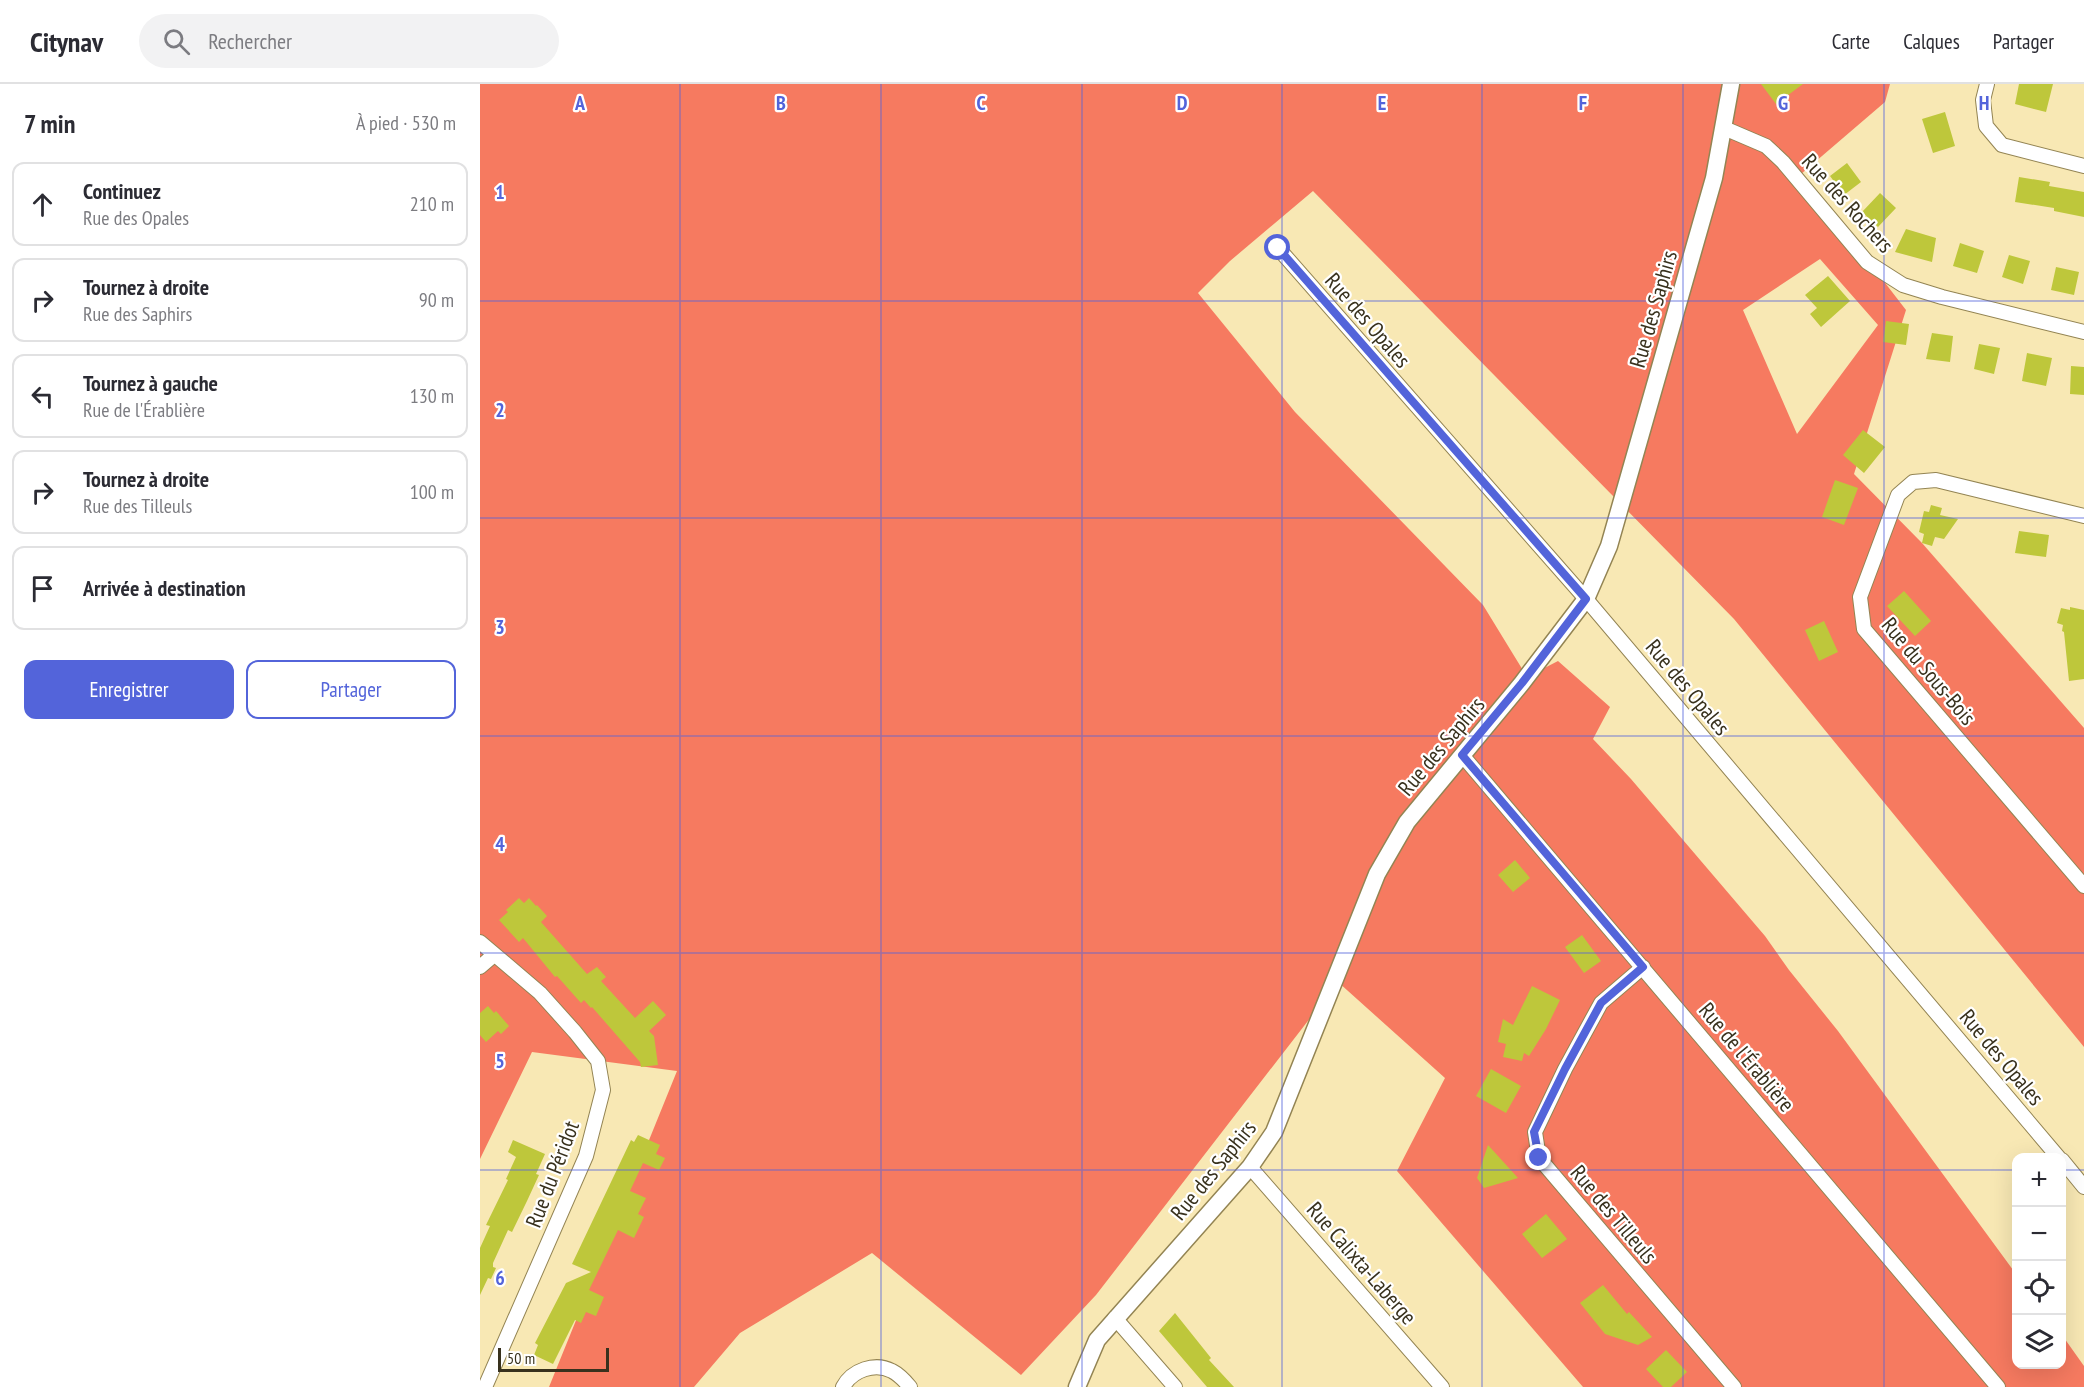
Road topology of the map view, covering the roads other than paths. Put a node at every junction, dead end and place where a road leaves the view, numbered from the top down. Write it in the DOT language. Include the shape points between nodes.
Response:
graph roads {
  1 [pos="1731,84"];
  2 [pos="1987,84"];
  3 [pos="1724,128"];
  4 [pos="2084,166"];
  5 [pos="1278,248"];
  6 [pos="2084,332"];
  7 [pos="2084,516"];
  8 [pos="1586,599"];
  9 [pos="1462,755"];
  10 [pos="2084,886"];
  11 [pos="480,942"];
  12 [pos="494,955"];
  13 [pos="480,967"];
  14 [pos="1643,967"];
  15 [pos="2055,1153"];
  16 [pos="2066,1166"];
  17 [pos="1250,1167"];
  18 [pos="2084,1187"];
  19 [pos="1115,1318"];
  20 [pos="485,1387"];
  21 [pos="843,1387"];
  22 [pos="910,1387"];
  23 [pos="1077,1387"];
  24 [pos="1175,1387"];
  25 [pos="1442,1387"];
  26 [pos="1734,1387"];
  27 [pos="1998,1387"];
  1 -- 3 [label="street, Rue des Saphirs"];
  2 -- 4 [label="street" via="1983,100 1986,126 2002,145"];
  3 -- 6 [label="street, Rue des Rochers" via="1766,146 1784,162 1867,262 1903,285"];
  3 -- 8 [label="street, Rue des Saphirs" via="1714,178 1608,546"];
  5 -- 8 [label="street, Rue des Opales"];
  7 -- 10 [label="street, Rue du Sous-Bois" via="1936,480 1913,482 1898,495 1860,597 1864,629"];
  8 -- 9 [label="street, Rue des Saphirs"];
  8 -- 15 [label="street, Rue des Opales"];
  9 -- 14 [label="street, Rue de l'Érablière"];
  9 -- 17 [label="street, Rue des Saphirs" via="1407,822 1377,874 1274,1132"];
  11 -- 12 [label="street, Rue du Péridot"];
  12 -- 13 [label="street"];
  12 -- 20 [label="street, Rue du Péridot" via="540,993 575,1032 598,1061 603,1090 586,1156"];
  14 -- 26 [label="street, Rue des Tilleuls" via="1601,1003 1570,1059 1534,1132 1539,1158"];
  14 -- 27 [label="street, Rue de l'Érablière"];
  16 -- 18 [label="street, Rue des Opales"];
  17 -- 19 [label="street, Rue des Saphirs"];
  17 -- 25 [label="street, Rue Calixta-Laberge"];
  19 -- 23 [label="street, Rue des Saphirs" via="1097,1340"];
  19 -- 24 [label="street"];
  21 -- 22 [label="street" via="858,1371 872,1368 891,1370"];
}
